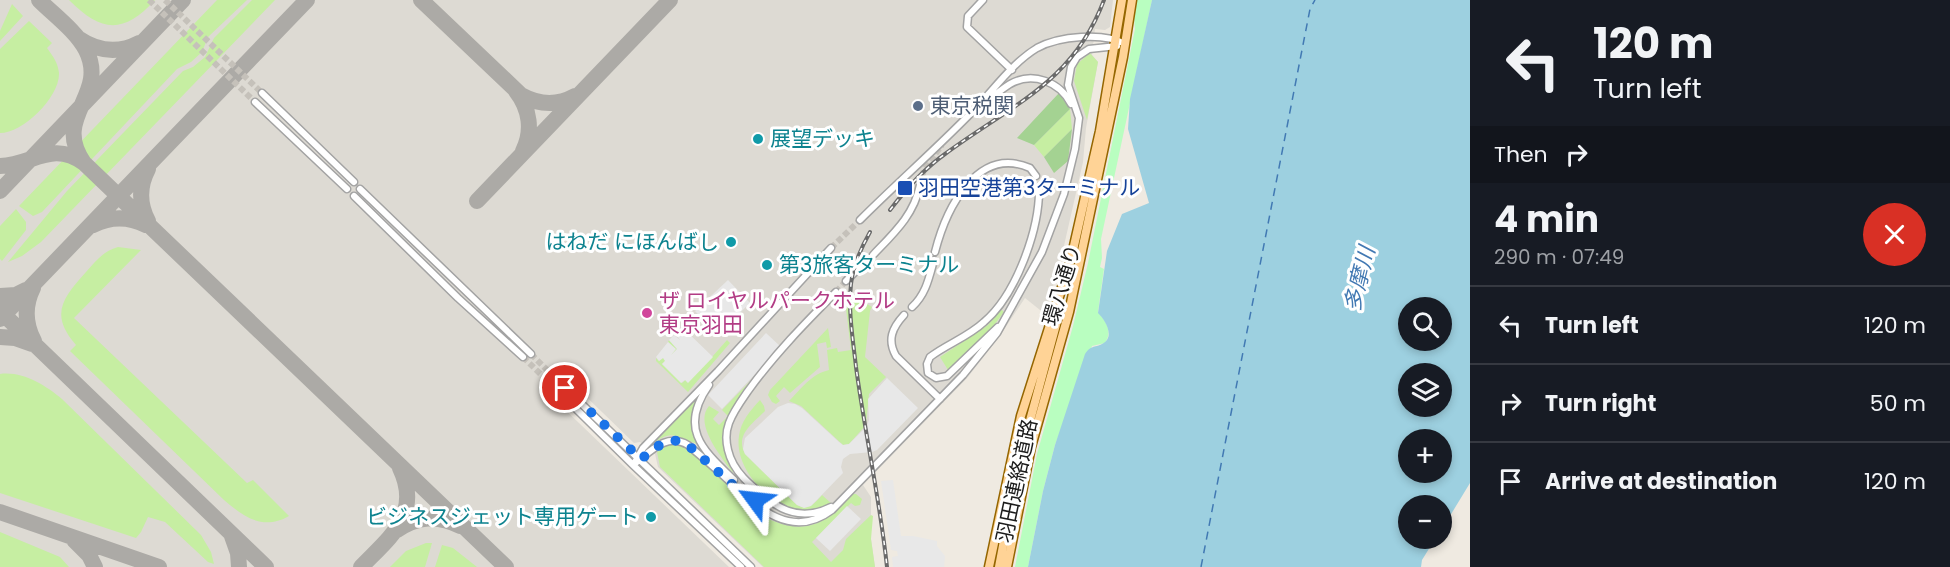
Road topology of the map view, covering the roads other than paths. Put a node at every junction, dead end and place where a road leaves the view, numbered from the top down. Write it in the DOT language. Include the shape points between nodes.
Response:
graph roads {
  1 [pos="983,0"];
  2 [pos="1122,0"];
  3 [pos="1132,0"];
  4 [pos="1116,43"];
  5 [pos="1125,44"];
  6 [pos="1012,70"];
  7 [pos="262,93"];
  8 [pos="255,102"];
  9 [pos="974,110"];
  10 [pos="1077,129"];
  11 [pos="950,134"];
  12 [pos="942,145"];
  13 [pos="1036,176"];
  14 [pos="354,182"];
  15 [pos="920,184"];
  16 [pos="1039,187"];
  17 [pos="347,189"];
  18 [pos="360,189"];
  19 [pos="354,196"];
  20 [pos="860,220"];
  21 [pos="831,248"];
  22 [pos="935,252"];
  23 [pos="873,255"];
  24 [pos="934,260"];
  25 [pos="864,263"];
  26 [pos="846,281"];
  27 [pos="1065,282"];
  28 [pos="836,292"];
  29 [pos="912,307"];
  30 [pos="1069,312"];
  31 [pos="904,315"];
  32 [pos="1002,323"];
  33 [pos="531,354"];
  34 [pos="523,357"];
  35 [pos="718,371"];
  36 [pos="1036,396"];
  37 [pos="940,399"];
  38 [pos="639,457"];
  39 [pos="633,465"];
  40 [pos="840,502"];
  41 [pos="759,506"];
  42 [pos="741,567"];
  43 [pos="751,567"];
  44 [pos="989,567"];
  45 [pos="999,567"];
  46 [pos="1007,567"];
  1 -- 6 [label="street" via="968,16 967,27"];
  2 -- 4 [label="main road, 環八通り"];
  3 -- 5 [label="main road, 環八通り"];
  4 -- 5 [label="street"];
  4 -- 6 [label="street" via="1070,37 1054,41 1029,54"];
  4 -- 10 [label="street" via="1089,49 1071,67 1068,85 1078,112"];
  4 -- 27 [label="main road, 環八通り" via="1093,166"];
  5 -- 30 [label="main road, 環八通り"];
  6 -- 9 [label="street"];
  7 -- 14 [label="street"];
  8 -- 17 [label="street"];
  9 -- 10 [label="street" via="1016,81 1041,80 1059,88 1068,98"];
  9 -- 11 [label="street"];
  10 -- 32 [label="street" via="1070,171 1053,227"];
  11 -- 12 [label="street"];
  11 -- 20 [label="street"];
  13 -- 22 [label="street" via="1024,166 1003,163 977,173 952,207"];
  15 -- 23 [label="street" via="906,220"];
  16 -- 32 [label="street" via="1038,208 1020,268 1005,296 986,321 930,357 928,373 936,378 947,376"];
  18 -- 33 [label="street"];
  19 -- 34 [label="street"];
  21 -- 35 [label="street"];
  24 -- 29 [label="street" via="925,291"];
  25 -- 26 [label="street"];
  27 -- 36 [label="main road"];
  27 -- 44 [label="main road, 環八通り" via="1021,416"];
  28 -- 40 [label="street" via="756,381 731,418 727,440 737,470 780,508 808,514"];
  30 -- 36 [label="main road"];
  30 -- 46 [label="main road, 環八通り" via="1031,447"];
  31 -- 37 [label="street" via="891,335 893,352"];
  32 -- 37 [label="street" via="984,351"];
  35 -- 38 [label="street"];
  35 -- 41 [label="street" via="698,405 698,437 708,455"];
  36 -- 45 [label="main road, 羽田連絡道路"];
  37 -- 40 [label="street"];
  38 -- 39 [label="street"];
  38 -- 39 [label="street" via="563,390"];
  38 -- 41 [label="street" via="663,442 685,442"];
  38 -- 43 [label="street"];
  39 -- 42 [label="street"];
  40 -- 41 [label="street" via="821,517 803,522 782,520"];
}
